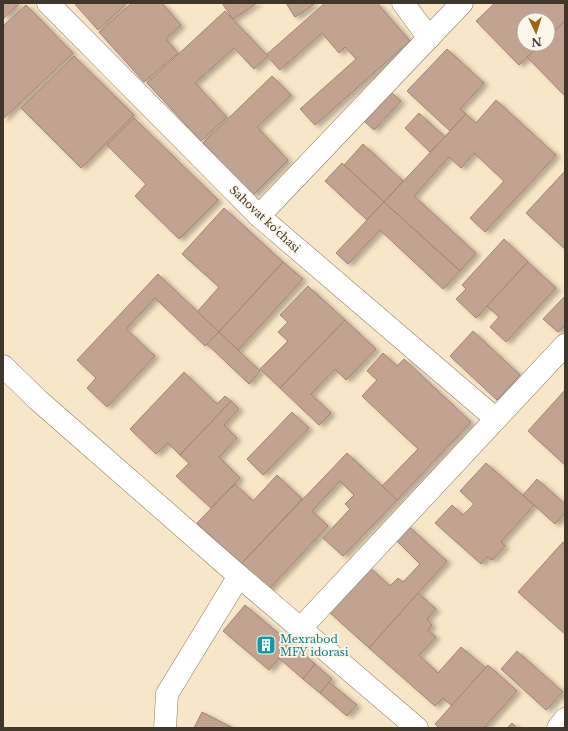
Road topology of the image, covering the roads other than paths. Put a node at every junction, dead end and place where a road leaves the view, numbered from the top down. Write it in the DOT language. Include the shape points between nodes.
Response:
graph roads {
  1 [pos="48,3"];
  2 [pos="403,3"];
  3 [pos="462,3"];
  4 [pos="429,38"];
  5 [pos="259,216"];
  6 [pos="565,345"];
  7 [pos="3,366"];
  8 [pos="496,419"];
  9 [pos="239,576"];
  10 [pos="300,629"];
  11 [pos="565,719"];
  12 [pos="165,728"];
  13 [pos="417,728"];
  14 [pos="558,728"];
  1 -- 5 [label="street, Sahovat ko'chasi"];
  2 -- 4 [label="street"];
  3 -- 4 [label="street"];
  4 -- 5 [label="street"];
  5 -- 8 [label="street, Sahovat ko'chasi"];
  6 -- 8 [label="street"];
  7 -- 9 [label="street" via="38,400"];
  8 -- 10 [label="street"];
  9 -- 10 [label="street"];
  9 -- 12 [label="street" via="167,694"];
  10 -- 13 [label="street"];
  11 -- 14 [label="street"];
}
